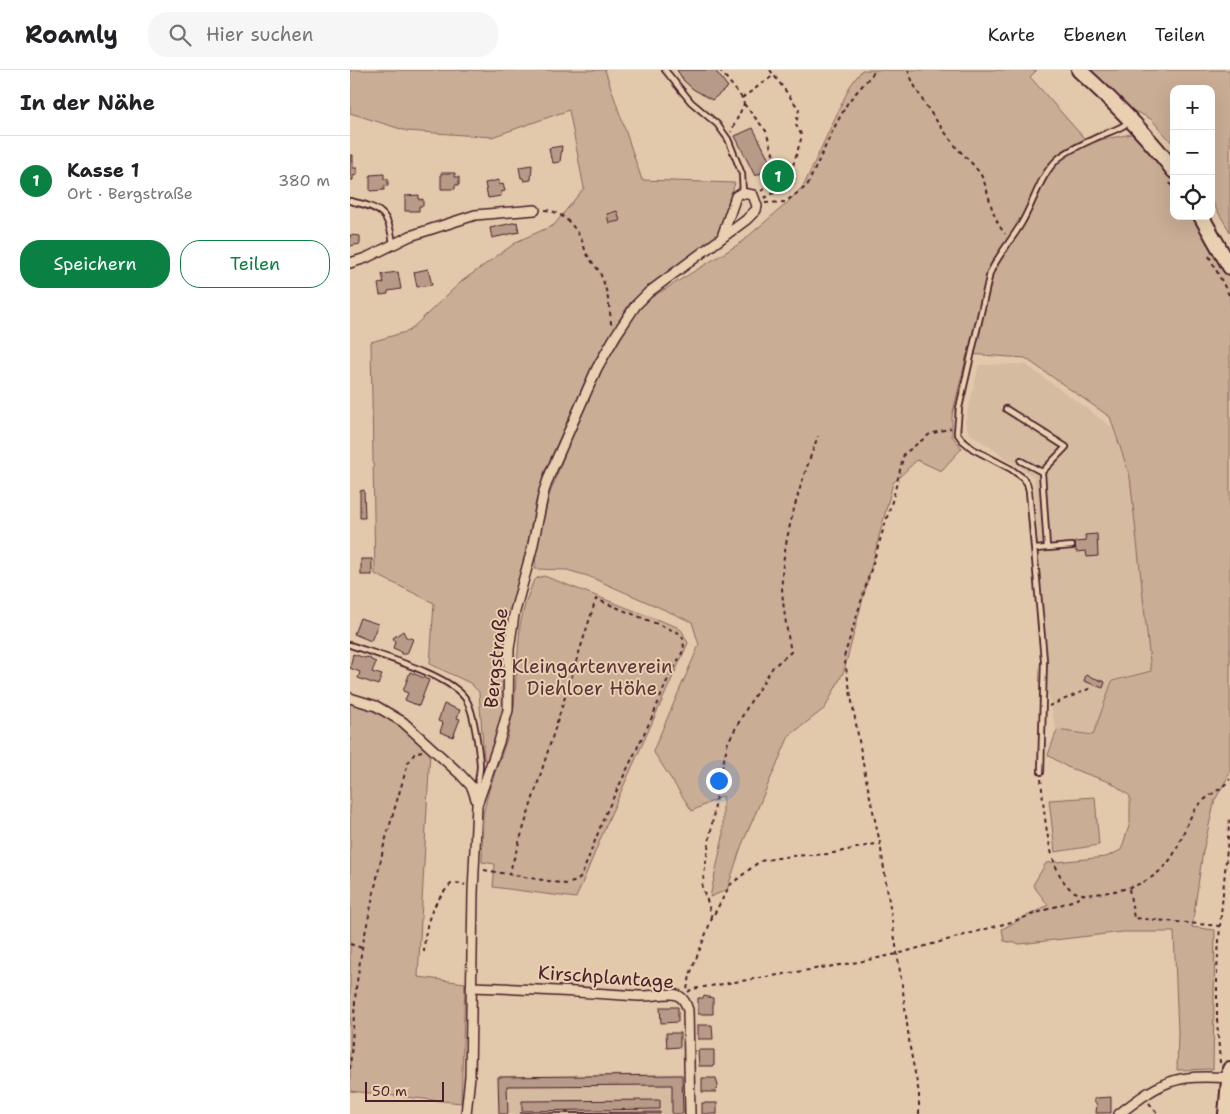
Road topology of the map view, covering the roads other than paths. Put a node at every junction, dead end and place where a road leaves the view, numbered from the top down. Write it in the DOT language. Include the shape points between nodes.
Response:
graph roads {
  1 [pos="665,70"];
  2 [pos="1079,70"];
  3 [pos="1131,120"];
  4 [pos="1170,165"];
  5 [pos="743,193"];
  6 [pos="350,201"];
  7 [pos="535,210"];
  8 [pos="1203,220"];
  9 [pos="722,237"];
  10 [pos="393,244"];
  11 [pos="350,263"];
  12 [pos="1230,267"];
  13 [pos="1006,409"];
  14 [pos="1021,461"];
  15 [pos="1042,472"];
  16 [pos="1072,546"];
  17 [pos="1048,547"];
  18 [pos="1034,549"];
  19 [pos="350,644"];
  20 [pos="350,698"];
  21 [pos="1041,772"];
  22 [pos="477,802"];
  23 [pos="471,987"];
  24 [pos="1226,1074"];
  25 [pos="466,1114"];
  26 [pos="690,1114"];
  27 [pos="1119,1114"];
  28 [pos="1226,1114"];
  1 -- 5 [label="lane" via="691,102 718,124 728,139 742,174"];
  2 -- 3 [label="main road"];
  3 -- 4 [label="main road"];
  3 -- 18 [label="lane" via="1123,128 1101,135 1059,158 1042,181 1021,224 990,273 959,408 957,433 966,444 1012,469 1027,483"];
  5 -- 9 [label="street" via="736,196"];
  5 -- 9 [label="street, Bergstraße" via="755,200 756,210"];
  6 -- 10 [label="lane" via="384,214 390,224"];
  7 -- 10 [label="street" via="475,215"];
  8 -- 12 [label="main road"];
  9 -- 22 [label="street, Bergstraße" via="636,304 597,368 544,491 514,615 508,710"];
  10 -- 11 [label="street"];
  13 -- 15 [label="lane" via="1066,447"];
  14 -- 15 [label="lane"];
  15 -- 17 [label="lane"];
  16 -- 17 [label="lane"];
  17 -- 18 [label="lane"];
  18 -- 21 [label="lane" via="1044,660"];
  19 -- 22 [label="lane" via="432,675 464,696 471,712 480,766"];
  20 -- 22 [label="street" via="395,716 467,782"];
  22 -- 23 [label="street, Bergstraße"];
  23 -- 25 [label="street, Bergstraße" via="470,1076"];
  23 -- 26 [label="street, Kirschplantage" via="652,997 677,995 688,1010"];
  24 -- 27 [label="street" via="1180,1078 1143,1095"];
  24 -- 28 [label="main road"];
}
